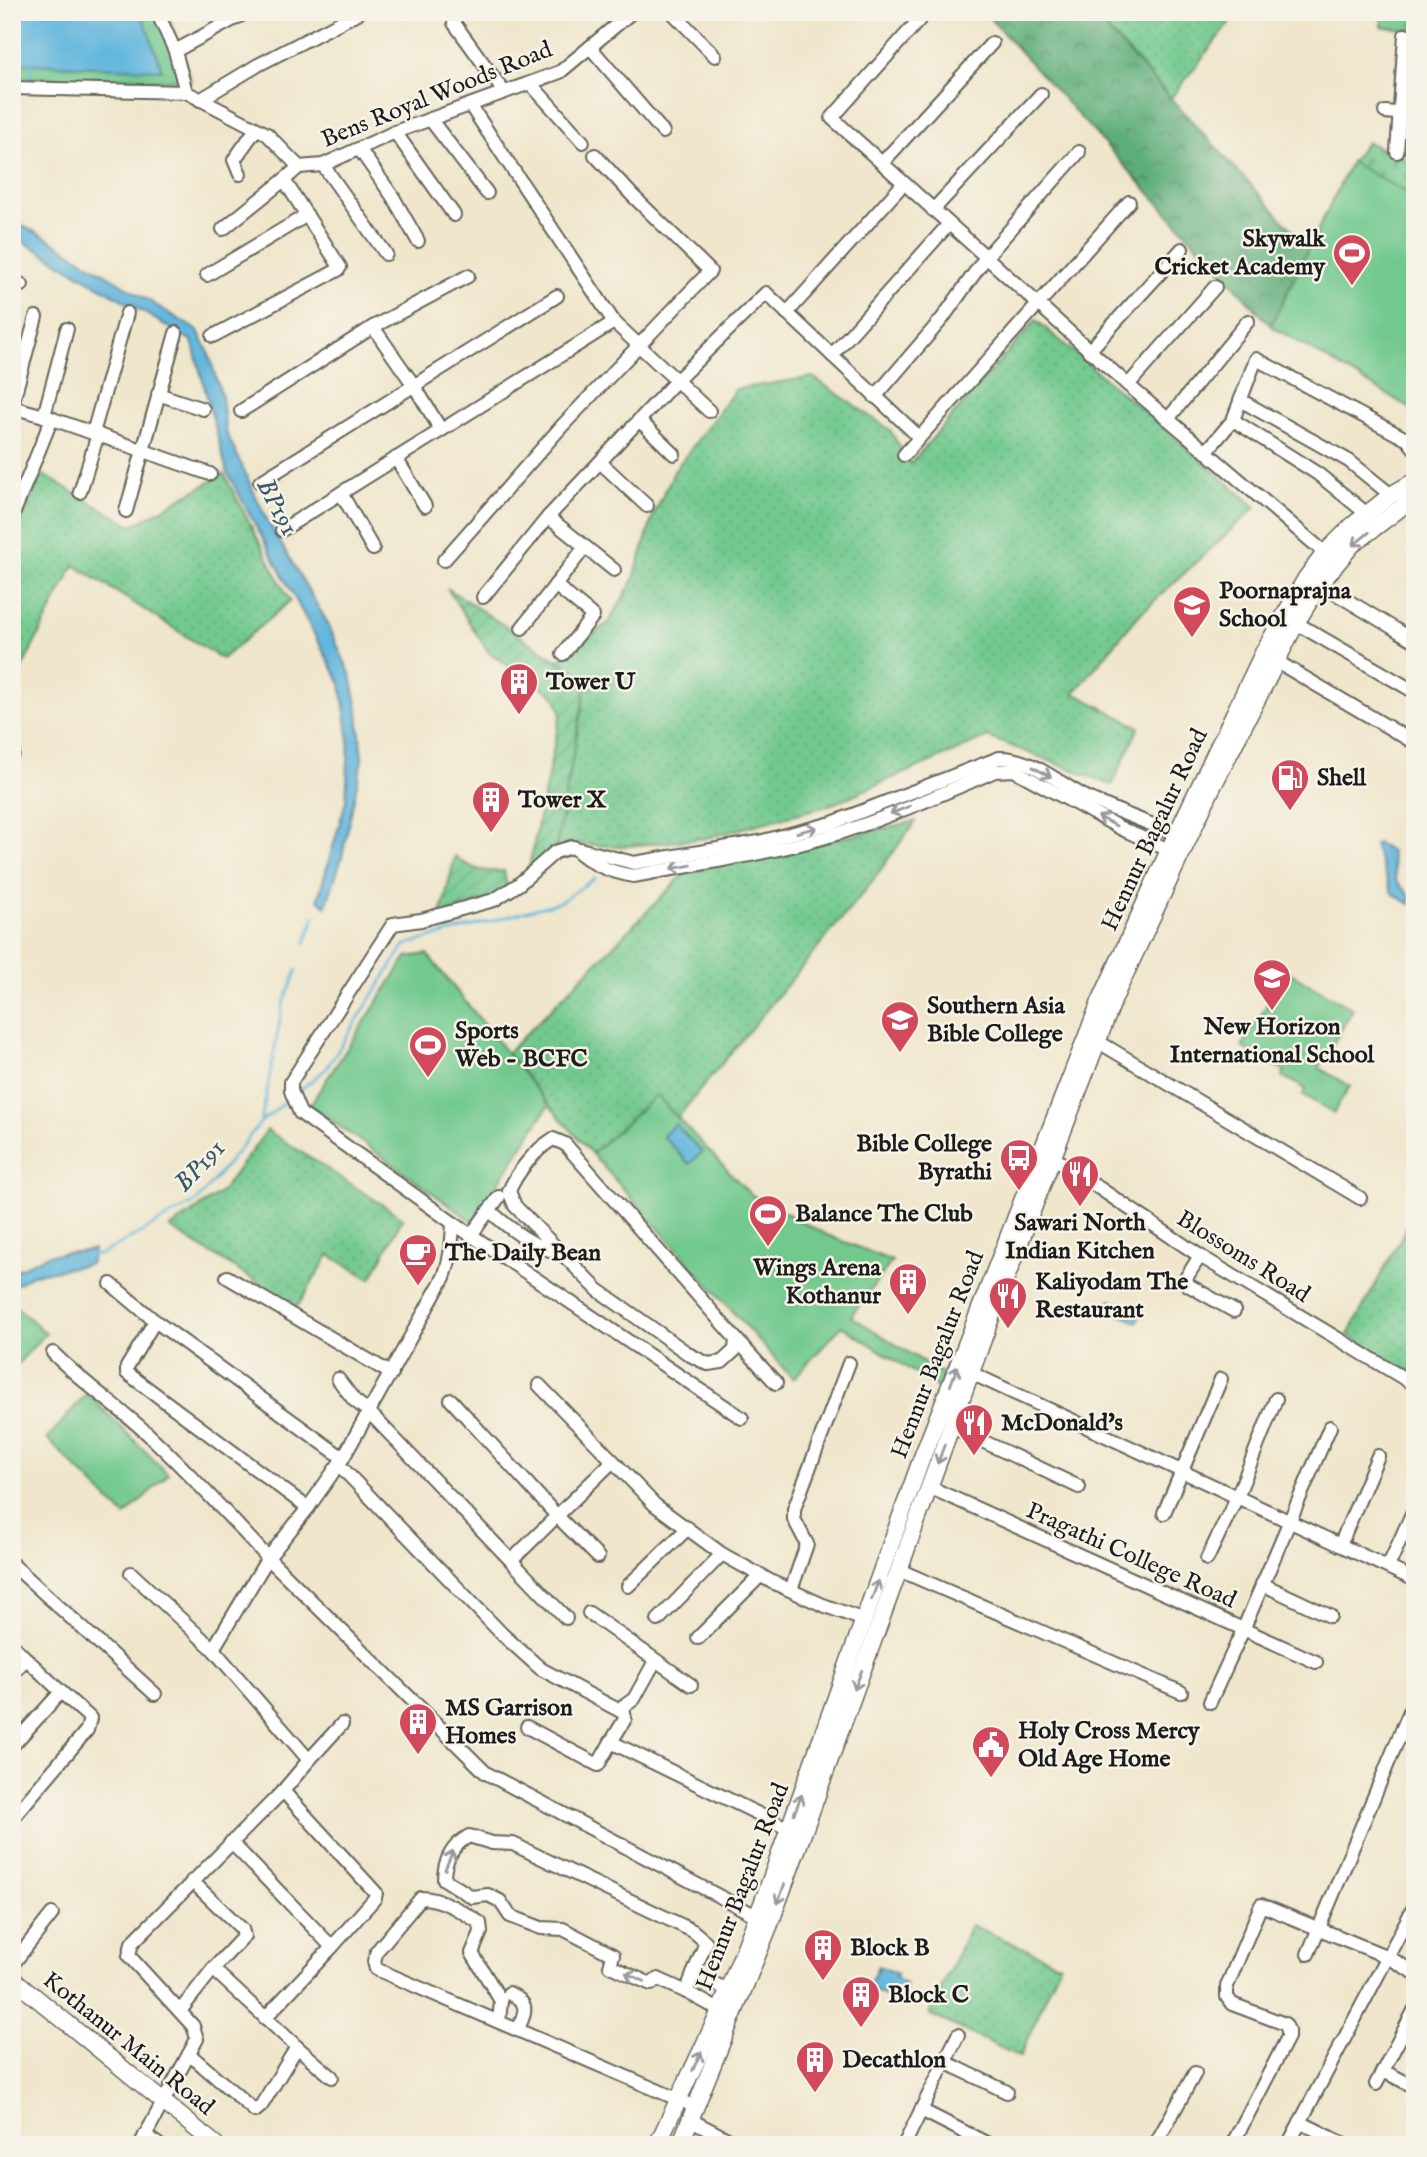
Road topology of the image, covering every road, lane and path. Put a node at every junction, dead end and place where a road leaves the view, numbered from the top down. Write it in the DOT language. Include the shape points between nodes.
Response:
graph roads {
  1 [pos="157,12"];
  2 [pos="247,12"];
  3 [pos="360,12"];
  4 [pos="632,12"];
  5 [pos="672,12"];
  6 [pos="926,12"];
  7 [pos="454,23"];
  8 [pos="1405,35"];
  9 [pos="992,43"];
  10 [pos="590,47"];
  11 [pos="175,51"];
  12 [pos="715,56"];
  13 [pos="530,83"];
  14 [pos="12,88"];
  15 [pos="186,92"];
  16 [pos="505,92"];
  17 [pos="1041,94"];
  18 [pos="200,100"];
  19 [pos="470,105"];
  20 [pos="1385,112"];
  21 [pos="1400,114"];
  22 [pos="1415,115"];
  23 [pos="430,119"];
  24 [pos="256,129"];
  25 [pos="395,132"];
  26 [pos="663,132"];
  27 [pos="583,142"];
  28 [pos="360,150"];
  29 [pos="1079,152"];
  30 [pos="1397,152"];
  31 [pos="595,155"];
  32 [pos="882,163"];
  33 [pos="324,165"];
  34 [pos="299,167"];
  35 [pos="240,174"];
  36 [pos="284,180"];
  37 [pos="904,183"];
  38 [pos="487,193"];
  39 [pos="1129,202"];
  40 [pos="933,210"];
  41 [pos="307,215"];
  42 [pos="454,215"];
  43 [pos="949,224"];
  44 [pos="223,229"];
  45 [pos="418,241"];
  46 [pos="1182,249"];
  47 [pos="386,254"];
  48 [pos="986,257"];
  49 [pos="207,275"];
  50 [pos="468,276"];
  51 [pos="1216,287"];
  52 [pos="557,296"];
  53 [pos="1037,303"];
  54 [pos="127,313"];
  55 [pos="787,313"];
  56 [pos="36,317"];
  57 [pos="1248,321"];
  58 [pos="614,322"];
  59 [pos="373,327"];
  60 [pos="67,330"];
  61 [pos="176,334"];
  62 [pos="212,336"];
  63 [pos="638,347"];
  64 [pos="1089,351"];
  65 [pos="832,355"];
  66 [pos="676,381"];
  67 [pos="1128,386"];
  68 [pos="415,387"];
  69 [pos="158,394"];
  70 [pos="875,397"];
  71 [pos="1240,400"];
  72 [pos="12,406"];
  73 [pos="203,410"];
  74 [pos="241,411"];
  75 [pos="709,411"];
  76 [pos="48,417"];
  77 [pos="1168,419"];
  78 [pos="639,420"];
  79 [pos="1233,420"];
  80 [pos="441,430"];
  81 [pos="95,434"];
  82 [pos="919,437"];
  83 [pos="1415,449"];
  84 [pos="144,451"];
  85 [pos="1206,452"];
  86 [pos="674,454"];
  87 [pos="904,455"];
  88 [pos="396,458"];
  89 [pos="600,462"];
  90 [pos="210,474"];
  91 [pos="1415,481"];
  92 [pos="260,482"];
  93 [pos="80,492"];
  94 [pos="341,493"];
  95 [pos="1391,495"];
  96 [pos="1415,497"];
  97 [pos="425,506"];
  98 [pos="647,506"];
  99 [pos="126,511"];
  100 [pos="1367,514"];
  101 [pos="12,517"];
  102 [pos="548,517"];
  103 [pos="282,530"];
  104 [pos="585,547"];
  105 [pos="373,548"];
  106 [pos="1331,558"];
  107 [pos="444,560"];
  108 [pos="614,570"];
  109 [pos="1320,584"];
  110 [pos="555,585"];
  111 [pos="483,597"];
  112 [pos="1296,623"];
  113 [pos="522,628"];
  114 [pos="1415,641"];
  115 [pos="563,654"];
  116 [pos="1276,661"];
  117 [pos="1260,674"];
  118 [pos="1415,692"];
  119 [pos="1415,743"];
  120 [pos="959,779"];
  121 [pos="1176,834"];
  122 [pos="1169,850"];
  123 [pos="1097,1041"];
  124 [pos="1059,1121"];
  125 [pos="1052,1157"];
  126 [pos="499,1197"];
  127 [pos="1360,1198"];
  128 [pos="489,1210"];
  129 [pos="453,1223"];
  130 [pos="471,1235"];
  131 [pos="563,1255"];
  132 [pos="1200,1256"];
  133 [pos="227,1277"];
  134 [pos="111,1284"];
  135 [pos="598,1290"];
  136 [pos="583,1311"];
  137 [pos="1234,1311"];
  138 [pos="155,1321"];
  139 [pos="736,1339"];
  140 [pos="54,1353"];
  141 [pos="849,1363"];
  142 [pos="971,1373"];
  143 [pos="392,1374"];
  144 [pos="338,1379"];
  145 [pos="1221,1379"];
  146 [pos="776,1383"];
  147 [pos="539,1385"];
  148 [pos="1415,1385"];
  149 [pos="1276,1399"];
  150 [pos="451,1400"];
  151 [pos="368,1411"];
  152 [pos="742,1418"];
  153 [pos="951,1426"];
  154 [pos="1330,1427"];
  155 [pos="1378,1456"];
  156 [pos="341,1461"];
  157 [pos="613,1461"];
  158 [pos="1182,1471"];
  159 [pos="1079,1486"];
  160 [pos="929,1487"];
  161 [pos="1237,1497"];
  162 [pos="1415,1507"];
  163 [pos="308,1508"];
  164 [pos="1164,1513"];
  165 [pos="558,1517"];
  166 [pos="1289,1521"];
  167 [pos="688,1528"];
  168 [pos="1340,1545"];
  169 [pos="722,1554"];
  170 [pos="597,1557"];
  171 [pos="268,1559"];
  172 [pos="1207,1559"];
  173 [pos="512,1560"];
  174 [pos="12,1564"];
  175 [pos="1388,1567"];
  176 [pos="899,1570"];
  177 [pos="131,1573"];
  178 [pos="761,1576"];
  179 [pos="1415,1580"];
  180 [pos="1262,1584"];
  181 [pos="628,1586"];
  182 [pos="791,1591"];
  183 [pos="589,1614"];
  184 [pos="1330,1616"];
  185 [pos="566,1618"];
  186 [pos="658,1620"];
  187 [pos="864,1620"];
  188 [pos="1243,1629"];
  189 [pos="698,1638"];
  190 [pos="12,1645"];
  191 [pos="213,1649"];
  192 [pos="26,1659"];
  193 [pos="655,1661"];
  194 [pos="1316,1662"];
  195 [pos="12,1674"];
  196 [pos="691,1685"];
  197 [pos="61,1692"];
  198 [pos="1181,1692"];
  199 [pos="155,1694"];
  200 [pos="1415,1699"];
  201 [pos="1209,1702"];
  202 [pos="620,1709"];
  203 [pos="342,1724"];
  204 [pos="527,1727"];
  205 [pos="611,1742"];
  206 [pos="12,1746"];
  207 [pos="309,1760"];
  208 [pos="283,1791"];
  209 [pos="12,1819"];
  210 [pos="789,1829"];
  211 [pos="231,1842"];
  212 [pos="192,1881"];
  213 [pos="1415,1905"];
  214 [pos="52,1914"];
  215 [pos="763,1920"];
  216 [pos="1318,1928"];
  217 [pos="332,1947"];
  218 [pos="1308,1954"];
  219 [pos="1388,1957"];
  220 [pos="12,1965"];
  221 [pos="213,1969"];
  222 [pos="1415,1973"];
  223 [pos="693,1974"];
  224 [pos="12,1979"];
  225 [pos="728,1990"];
  226 [pos="686,1992"];
  227 [pos="509,1993"];
  228 [pos="1415,2009"];
  229 [pos="180,2011"];
  230 [pos="720,2011"];
  231 [pos="265,2018"];
  232 [pos="499,2022"];
  233 [pos="518,2030"];
  234 [pos="958,2035"];
  235 [pos="297,2047"];
  236 [pos="189,2054"];
  237 [pos="944,2062"];
  238 [pos="1383,2071"];
  239 [pos="1195,2073"];
  240 [pos="332,2077"];
  241 [pos="1376,2084"];
  242 [pos="1415,2087"];
  243 [pos="1007,2092"];
  244 [pos="678,2100"];
  245 [pos="163,2103"];
  246 [pos="921,2110"];
  247 [pos="693,2113"];
  248 [pos="1300,2122"];
  249 [pos="967,2139"];
  250 [pos="142,2140"];
  251 [pos="159,2145"];
  252 [pos="216,2145"];
  253 [pos="657,2145"];
  254 [pos="680,2145"];
  255 [pos="739,2145"];
  256 [pos="904,2145"];
  257 [pos="990,2145"];
  258 [pos="1155,2145"];
  259 [pos="1232,2145"];
  260 [pos="1288,2145"];
  261 [pos="1346,2145"];
  1 -- 11 [label="street"];
  2 -- 11 [label="street"];
  3 -- 18 [label="street"];
  4 -- 10 [label="street, Bens Royal Woods Road"];
  5 -- 12 [label="street"];
  6 -- 32 [label="street" via="832,118"];
  7 -- 16 [label="street"];
  8 -- 21 [label="street"];
  9 -- 32 [label="street"];
  10 -- 13 [label="street, Bens Royal Woods Road" via="560,72"];
  10 -- 26 [label="street"];
  11 -- 15 [label="street"];
  13 -- 16 [label="street, Bens Royal Woods Road"];
  13 -- 27 [label="street"];
  14 -- 15 [label="street, Bens Royal Woods Road"];
  15 -- 18 [label="street, Bens Royal Woods Road"];
  16 -- 19 [label="street, Bens Royal Woods Road"];
  17 -- 40 [label="street"];
  18 -- 24 [label="street, Bens Royal Woods Road"];
  19 -- 23 [label="street, Bens Royal Woods Road"];
  19 -- 58 [label="street"];
  20 -- 21 [label="street"];
  21 -- 22 [label="street"];
  21 -- 30 [label="street"];
  23 -- 25 [label="street, Bens Royal Woods Road"];
  23 -- 38 [label="street"];
  24 -- 34 [label="street, Bens Royal Woods Road" via="267,134"];
  24 -- 35 [label="street" via="234,160"];
  25 -- 28 [label="street, Bens Royal Woods Road"];
  25 -- 42 [label="street"];
  28 -- 33 [label="street, Bens Royal Woods Road"];
  28 -- 45 [label="street"];
  29 -- 48 [label="street"];
  31 -- 63 [label="street" via="710,271"];
  32 -- 37 [label="street"];
  33 -- 34 [label="street, Bens Royal Woods Road"];
  33 -- 47 [label="street"];
  34 -- 36 [label="street"];
  36 -- 41 [label="street"];
  36 -- 44 [label="street"];
  37 -- 40 [label="street"];
  37 -- 55 [label="street"];
  39 -- 53 [label="street"];
  40 -- 43 [label="street"];
  41 -- 49 [label="street"];
  41 -- 62 [label="street" via="340,263 338,270"];
  43 -- 48 [label="street"];
  43 -- 65 [label="street"];
  46 -- 64 [label="street"];
  48 -- 53 [label="street"];
  48 -- 70 [label="street"];
  50 -- 59 [label="street"];
  51 -- 67 [label="street"];
  52 -- 68 [label="street"];
  53 -- 64 [label="street"];
  53 -- 82 [label="street"];
  54 -- 81 [label="street"];
  55 -- 65 [label="street"];
  55 -- 66 [label="street" via="766,293"];
  56 -- 72 [label="street"];
  57 -- 77 [label="street"];
  58 -- 63 [label="street"];
  58 -- 80 [label="street"];
  59 -- 68 [label="street"];
  59 -- 74 [label="street"];
  60 -- 76 [label="street"];
  61 -- 69 [label="street"];
  63 -- 66 [label="street"];
  63 -- 107 [label="street"];
  64 -- 67 [label="street"];
  65 -- 70 [label="street"];
  66 -- 75 [label="street"];
  66 -- 78 [label="street"];
  67 -- 77 [label="street"];
  68 -- 80 [label="street"];
  68 -- 92 [label="street"];
  69 -- 73 [label="street"];
  69 -- 84 [label="street"];
  70 -- 82 [label="street"];
  71 -- 79 [label="street"];
  71 -- 83 [label="street" via="1256,359 1408,440"];
  71 -- 95 [label="street" via="1349,461"];
  72 -- 76 [label="street"];
  76 -- 81 [label="street"];
  76 -- 101 [label="street"];
  77 -- 85 [label="street"];
  78 -- 86 [label="street"];
  78 -- 89 [label="street"];
  79 -- 85 [label="street"];
  79 -- 100 [label="street" via="1318,474"];
  80 -- 88 [label="street"];
  81 -- 84 [label="street"];
  81 -- 93 [label="street"];
  82 -- 87 [label="street"];
  84 -- 90 [label="street"];
  84 -- 99 [label="street"];
  85 -- 106 [label="street"];
  88 -- 94 [label="street"];
  88 -- 97 [label="street"];
  89 -- 98 [label="street"];
  89 -- 102 [label="street"];
  91 -- 95 [label="main road, Hennur Bagalur Road"];
  94 -- 103 [label="street"];
  94 -- 105 [label="street"];
  95 -- 100 [label="main road, Hennur Bagalur Road"];
  96 -- 106 [label="main road, Hennur Bagalur Road, one-way"];
  100 -- 106 [label="main road, Hennur Bagalur Road"];
  102 -- 104 [label="street"];
  102 -- 111 [label="street"];
  104 -- 108 [label="street"];
  104 -- 110 [label="street"];
  106 -- 109 [label="main road, Hennur Bagalur Road"];
  106 -- 117 [label="main road, Hennur Bagalur Road" via="1306,578"];
  109 -- 112 [label="main road, Hennur Bagalur Road"];
  109 -- 114 [label="street"];
  110 -- 113 [label="street"];
  110 -- 115 [label="street" via="593,616"];
  112 -- 116 [label="main road, Hennur Bagalur Road"];
  112 -- 118 [label="street"];
  116 -- 117 [label="main road, Hennur Bagalur Road"];
  116 -- 119 [label="street"];
  117 -- 121 [label="main road, Hennur Bagalur Road"];
  117 -- 123 [label="main road, Hennur Bagalur Road"];
  120 -- 121 [label="street, one-way" via="990,760 1010,757 1084,796"];
  122 -- 120 [label="street, one-way" via="1014,770"];
  120 -- 129 [label="street" via="832,823 759,842 634,863 572,847 555,852 494,900 393,924 291,1082 292,1096 300,1113"];
  121 -- 122 [label="main road, Hennur Bagalur Road"];
  122 -- 124 [label="main road, Hennur Bagalur Road" via="1100,1002"];
  123 -- 124 [label="main road, Hennur Bagalur Road"];
  123 -- 127 [label="street"];
  124 -- 125 [label="main road, Hennur Bagalur Road"];
  187 -- 124 [label="main road, Hennur Bagalur Road, one-way" via="921,1460"];
  125 -- 132 [label="street, Blossoms Road"];
  125 -- 142 [label="main road, Hennur Bagalur Road"];
  126 -- 128 [label="street"];
  128 -- 130 [label="street"];
  128 -- 131 [label="street" via="541,1249"];
  129 -- 130 [label="street"];
  129 -- 143 [label="street" via="444,1277"];
  130 -- 136 [label="street"];
  131 -- 135 [label="street"];
  131 -- 139 [label="street" via="516,1206 509,1191 542,1145 553,1139 565,1144"];
  132 -- 137 [label="street" via="1186,1278 1188,1285"];
  132 -- 148 [label="street, Blossoms Road"];
  133 -- 143 [label="street"];
  134 -- 138 [label="street"];
  135 -- 136 [label="street"];
  135 -- 139 [label="street" via="709,1364 722,1362 735,1350"];
  136 -- 152 [label="street"];
  138 -- 156 [label="street"];
  138 -- 163 [label="street" via="127,1373"];
  139 -- 146 [label="street"];
  140 -- 171 [label="street" via="183,1467"];
  141 -- 182 [label="street" via="794,1509 807,1544"];
  142 -- 153 [label="main road, Hennur Bagalur Road"];
  142 -- 158 [label="street"];
  143 -- 151 [label="street"];
  144 -- 151 [label="street"];
  145 -- 158 [label="street"];
  147 -- 157 [label="street"];
  149 -- 161 [label="street"];
  150 -- 165 [label="street"];
  151 -- 156 [label="street"];
  151 -- 173 [label="street"];
  153 -- 159 [label="street"];
  153 -- 160 [label="main road, Hennur Bagalur Road, one-way"];
  154 -- 166 [label="street"];
  155 -- 168 [label="street"];
  156 -- 163 [label="street"];
  156 -- 202 [label="street" via="503,1635 541,1669"];
  157 -- 165 [label="street"];
  157 -- 167 [label="street" via="655,1505"];
  158 -- 161 [label="street"];
  158 -- 164 [label="street"];
  160 -- 176 [label="main road, Hennur Bagalur Road"];
  160 -- 188 [label="street, Pragathi College Road"];
  161 -- 166 [label="street"];
  161 -- 172 [label="street"];
  162 -- 175 [label="street"];
  163 -- 171 [label="street"];
  165 -- 170 [label="street"];
  165 -- 173 [label="street"];
  166 -- 168 [label="street"];
  166 -- 180 [label="street"];
  167 -- 169 [label="street"];
  167 -- 181 [label="street"];
  168 -- 175 [label="street"];
  169 -- 178 [label="street"];
  169 -- 186 [label="street"];
  171 -- 191 [label="street"];
  171 -- 215 [label="street" via="486,1773"];
  173 -- 185 [label="street"];
  174 -- 199 [label="street"];
  175 -- 179 [label="street"];
  176 -- 198 [label="street"];
  176 -- 215 [label="main road, Hennur Bagalur Road, one-way"];
  177 -- 191 [label="street"];
  178 -- 182 [label="street"];
  178 -- 189 [label="street"];
  180 -- 184 [label="street"];
  180 -- 188 [label="street"];
  182 -- 187 [label="street"];
  183 -- 193 [label="street"];
  210 -- 187 [label="main road, Hennur Bagalur Road, one-way"];
  188 -- 194 [label="street, Pragathi College Road"];
  188 -- 201 [label="street"];
  190 -- 192 [label="street"];
  191 -- 207 [label="street"];
  192 -- 195 [label="street"];
  192 -- 197 [label="street"];
  193 -- 196 [label="street"];
  193 -- 202 [label="street" via="635,1699"];
  197 -- 206 [label="street"];
  197 -- 209 [label="street" via="91,1724"];
  200 -- 216 [label="street"];
  202 -- 205 [label="street" via="625,1719"];
  203 -- 207 [label="street"];
  204 -- 205 [label="street" via="597,1765"];
  205 -- 210 [label="street"];
  207 -- 208 [label="street"];
  208 -- 211 [label="street"];
  208 -- 217 [label="street" via="376,1893"];
  210 -- 215 [label="main road, Hennur Bagalur Road"];
  211 -- 212 [label="street"];
  211 -- 217 [label="street"];
  212 -- 221 [label="street" via="244,1936"];
  212 -- 229 [label="street" via="132,1943 129,1956"];
  213 -- 219 [label="street"];
  214 -- 220 [label="street"];
  215 -- 225 [label="main road, Hennur Bagalur Road"];
  215 -- 247 [label="main road, Hennur Bagalur Road"];
  216 -- 218 [label="street"];
  216 -- 219 [label="street"];
  216 -- 259 [label="street" via="1261,1905 1227,1986 1232,2004 1289,2030"];
  217 -- 231 [label="street"];
  219 -- 222 [label="street"];
  219 -- 248 [label="street"];
  221 -- 229 [label="street"];
  221 -- 231 [label="street"];
  223 -- 225 [label="street"];
  223 -- 226 [label="street"];
  226 -- 223 [label="street, one-way" via="658,1979 651,1984 610,1966 613,1955 563,1929 541,1928 510,1916 500,1901 488,1895 472,1897 444,1879 444,1867 457,1843 469,1836 513,1844 693,1931 706,1942"];
  224 -- 245 [label="main road, Kothanur Main Road"];
  225 -- 230 [label="main road, Hennur Bagalur Road"];
  226 -- 230 [label="street"];
  227 -- 233 [label="street" via="524,2003"];
  228 -- 238 [label="street"];
  229 -- 236 [label="street" via="197,2039"];
  244 -- 230 [label="main road, Hennur Bagalur Road, one-way"];
  231 -- 235 [label="street"];
  232 -- 232 [label="street" via="501,2001 472,1954 480,1923 459,1909 421,1898 377,1951 376,1969"];
  232 -- 233 [label="street"];
  233 -- 244 [label="street"];
  234 -- 237 [label="street"];
  235 -- 236 [label="street" via="255,2111"];
  235 -- 240 [label="street"];
  236 -- 245 [label="street"];
  237 -- 243 [label="street"];
  237 -- 246 [label="street"];
  238 -- 241 [label="street"];
  238 -- 242 [label="street"];
  239 -- 258 [label="street"];
  244 -- 247 [label="street"];
  244 -- 253 [label="main road, Hennur Bagalur Road"];
  245 -- 250 [label="street"];
  245 -- 252 [label="main road, Kothanur Main Road"];
  246 -- 249 [label="street"];
  246 -- 256 [label="street"];
  247 -- 254 [label="main road, Hennur Bagalur Road"];
  247 -- 255 [label="street"];
  248 -- 260 [label="street"];
  248 -- 261 [label="street"];
  249 -- 257 [label="street"];
  250 -- 251 [label="street"];
}
